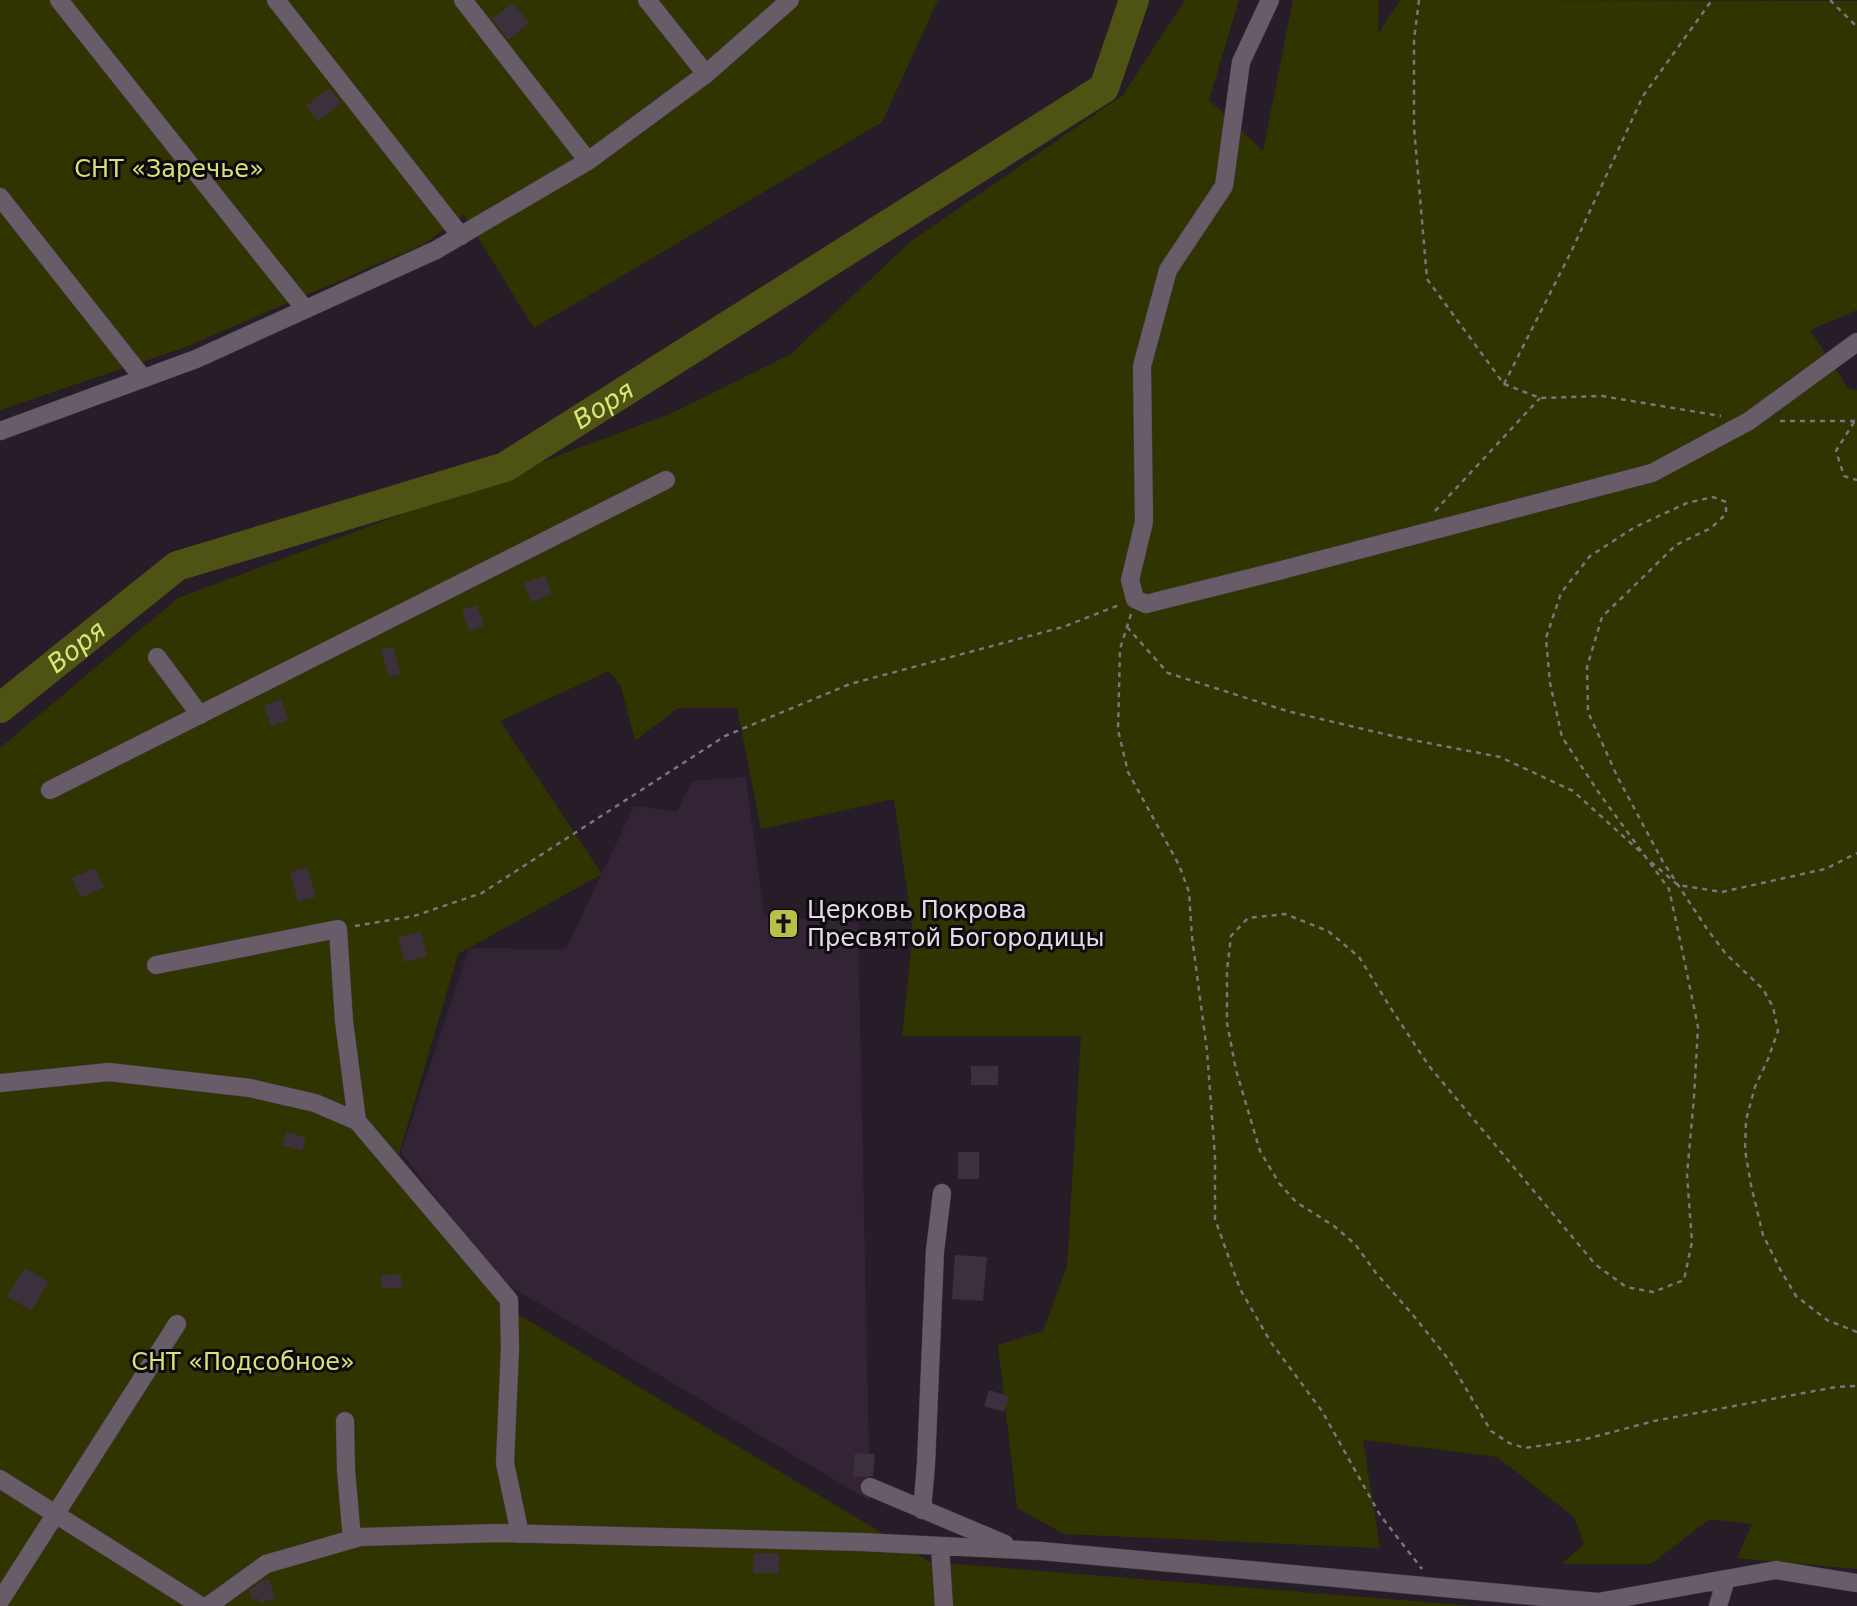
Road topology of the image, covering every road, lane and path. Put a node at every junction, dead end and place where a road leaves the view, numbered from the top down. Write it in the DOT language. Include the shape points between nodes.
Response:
graph roads {
  1 [pos="59,0"];
  2 [pos="276,0"];
  3 [pos="463,0"];
  4 [pos="647,0"];
  5 [pos="790,0"];
  6 [pos="1270,0"];
  7 [pos="1419,0"];
  8 [pos="1712,0"];
  9 [pos="1830,0"];
  10 [pos="1857,27"];
  11 [pos="706,74"];
  12 [pos="588,161"];
  13 [pos="0,197"];
  14 [pos="461,236"];
  15 [pos="305,309"];
  16 [pos="1857,342"];
  17 [pos="143,378"];
  18 [pos="1504,384"];
  19 [pos="1540,398"];
  20 [pos="1749,421"];
  21 [pos="1856,421"];
  22 [pos="0,430"];
  23 [pos="1857,480"];
  24 [pos="666,481"];
  25 [pos="1412,536"];
  26 [pos="1135,599"];
  27 [pos="1127,627"];
  28 [pos="157,657"];
  29 [pos="200,715"];
  30 [pos="50,790"];
  31 [pos="1857,853"];
  32 [pos="1648,859"];
  33 [pos="1678,885"];
  34 [pos="338,929"];
  35 [pos="156,965"];
  36 [pos="0,1083"];
  37 [pos="356,1122"];
  38 [pos="942,1193"];
  39 [pos="177,1324"];
  40 [pos="1857,1332"];
  41 [pos="1857,1386"];
  42 [pos="345,1420"];
  43 [pos="0,1479"];
  44 [pos="870,1488"];
  45 [pos="922,1510"];
  46 [pos="56,1514"];
  47 [pos="520,1534"];
  48 [pos="352,1539"];
  49 [pos="940,1546"];
  50 [pos="1019,1550"];
  51 [pos="1726,1579"];
  52 [pos="1857,1583"];
  53 [pos="1438,1588"];
  54 [pos="0,1601"];
  55 [pos="201,1606"];
  56 [pos="208,1606"];
  57 [pos="944,1606"];
  58 [pos="1718,1606"];
  1 -- 15 [label="street"];
  2 -- 14 [label="street"];
  3 -- 12 [label="street"];
  4 -- 11 [label="street"];
  5 -- 11 [label="street"];
  6 -- 26 [label="street" via="1241,62 1224,186 1168,270 1142,366 1144,522 1130,580"];
  7 -- 18 [label="path" via="1413,40 1413,127 1427,279"];
  8 -- 18 [label="path" via="1643,96"];
  9 -- 10 [label="path"];
  11 -- 12 [label="street"];
  12 -- 14 [label="street"];
  13 -- 17 [label="street"];
  14 -- 15 [label="street"];
  15 -- 17 [label="street"];
  16 -- 20 [label="street"];
  17 -- 22 [label="street"];
  18 -- 19 [label="path"];
  19 -- 20 [label="path" via="1602,396"];
  19 -- 25 [label="path"];
  20 -- 21 [label="path"];
  20 -- 25 [label="street" via="1653,473"];
  21 -- 23 [label="path" via="1836,451 1844,476"];
  24 -- 29 [label="street"];
  25 -- 26 [label="street" via="1146,604"];
  26 -- 27 [label="path"];
  26 -- 34 [label="path" via="1063,627 850,684 762,720 725,736 482,893 414,916"];
  27 -- 32 [label="path" via="1168,673 1287,711 1500,757 1573,791"];
  27 -- 53 [label="path" via="1120,649 1118,730 1128,772 1189,892 1207,1051 1215,1219 1240,1289 1270,1341 1322,1411 1380,1515"];
  28 -- 29 [label="street"];
  29 -- 30 [label="street"];
  31 -- 33 [label="path" via="1825,869 1722,892"];
  32 -- 33 [label="path"];
  32 -- 33 [label="path" via="1562,737 1546,638 1562,593 1590,556 1635,527 1687,503 1713,497 1726,502 1726,514 1711,528 1676,545 1602,617 1587,667 1588,712 1618,778"];
  32 -- 41 [label="path" via="1668,889 1698,1027 1687,1175 1692,1242 1684,1280 1653,1292 1626,1287 1595,1264 1429,1066 1359,957 1328,931 1285,914 1248,918 1231,936 1228,960 1227,1023 1260,1151 1296,1202 1355,1244 1449,1360 1491,1431 1509,1443 1525,1448 1586,1439 1654,1421"];
  33 -- 40 [label="path" via="1726,954 1763,989 1773,1007 1778,1031 1746,1120 1745,1150 1763,1235 1796,1296 1827,1320"];
  34 -- 35 [label="street"];
  34 -- 37 [label="street"];
  36 -- 37 [label="street" via="109,1072 250,1088 315,1103"];
  37 -- 47 [label="street" via="509,1300 505,1464"];
  38 -- 45 [label="street"];
  39 -- 46 [label="street"];
  42 -- 48 [label="street"];
  43 -- 46 [label="street"];
  44 -- 45 [label="street"];
  45 -- 50 [label="street"];
  46 -- 54 [label="street"];
  46 -- 55 [label="street"];
  47 -- 48 [label="street"];
  47 -- 49 [label="street"];
  48 -- 56 [label="street" via="266,1564"];
  49 -- 50 [label="street"];
  49 -- 57 [label="street"];
  50 -- 53 [label="street"];
  51 -- 52 [label="street" via="1776,1570"];
  51 -- 53 [label="street" via="1598,1602"];
  51 -- 58 [label="street"];
}
